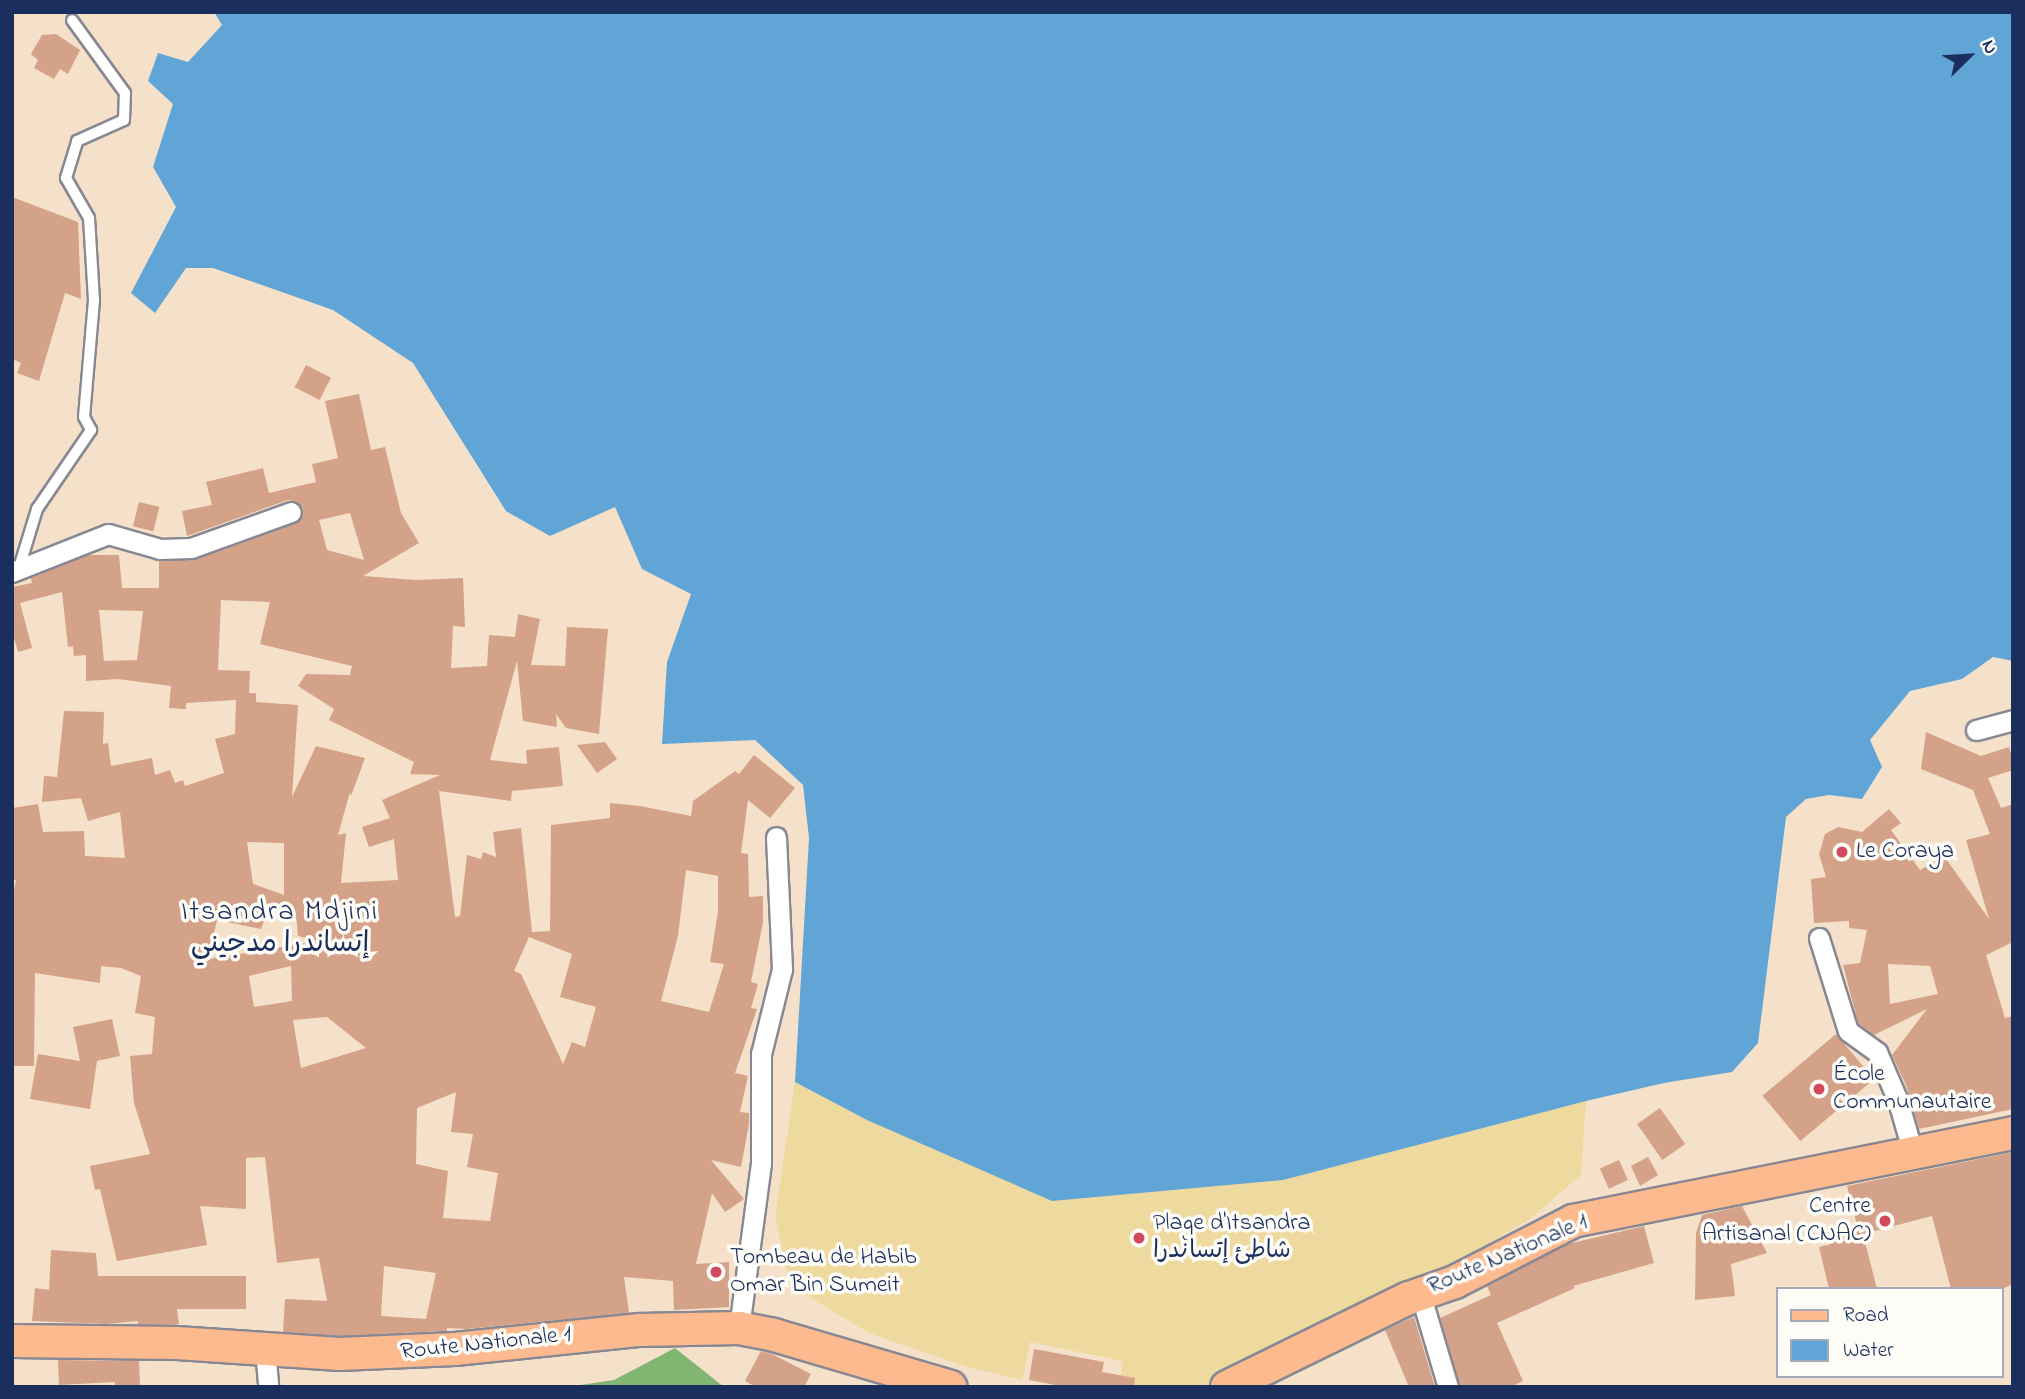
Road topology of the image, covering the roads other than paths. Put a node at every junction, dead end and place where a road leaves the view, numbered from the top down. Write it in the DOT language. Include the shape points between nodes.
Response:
graph roads {
  1 [pos="72,20"];
  2 [pos="291,512"];
  3 [pos="15,570"];
  4 [pos="2013,720"];
  5 [pos="1976,730"];
  6 [pos="776,837"];
  7 [pos="1819,938"];
  8 [pos="2013,1133"];
  9 [pos="1913,1153"];
  10 [pos="1420,1293"];
  11 [pos="739,1328"];
  12 [pos="12,1341"];
  13 [pos="265,1349"];
  14 [pos="268,1387"];
  15 [pos="951,1387"];
  16 [pos="1227,1387"];
  17 [pos="1448,1387"];
  1 -- 3 [label="lane" via="125,93 124,120 77,141 66,178 89,218 94,300 85,417 91,430 37,509"];
  2 -- 3 [label="street" via="191,548 160,548 108,534"];
  4 -- 5 [label="street"];
  6 -- 11 [label="street" via="782,969 761,1054 761,1163"];
  7 -- 9 [label="street" via="1848,1031 1877,1052"];
  8 -- 9 [label="main road, Route Nationale 1"];
  9 -- 10 [label="main road, Route Nationale 1" via="1573,1221 1455,1282"];
  10 -- 16 [label="main road, Route Nationale 1"];
  10 -- 17 [label="street"];
  11 -- 13 [label="main road, Route Nationale 1" via="628,1331 397,1353"];
  11 -- 15 [label="main road, Route Nationale 1"];
  12 -- 13 [label="main road, Route Nationale 1"];
  13 -- 14 [label="street"];
}
